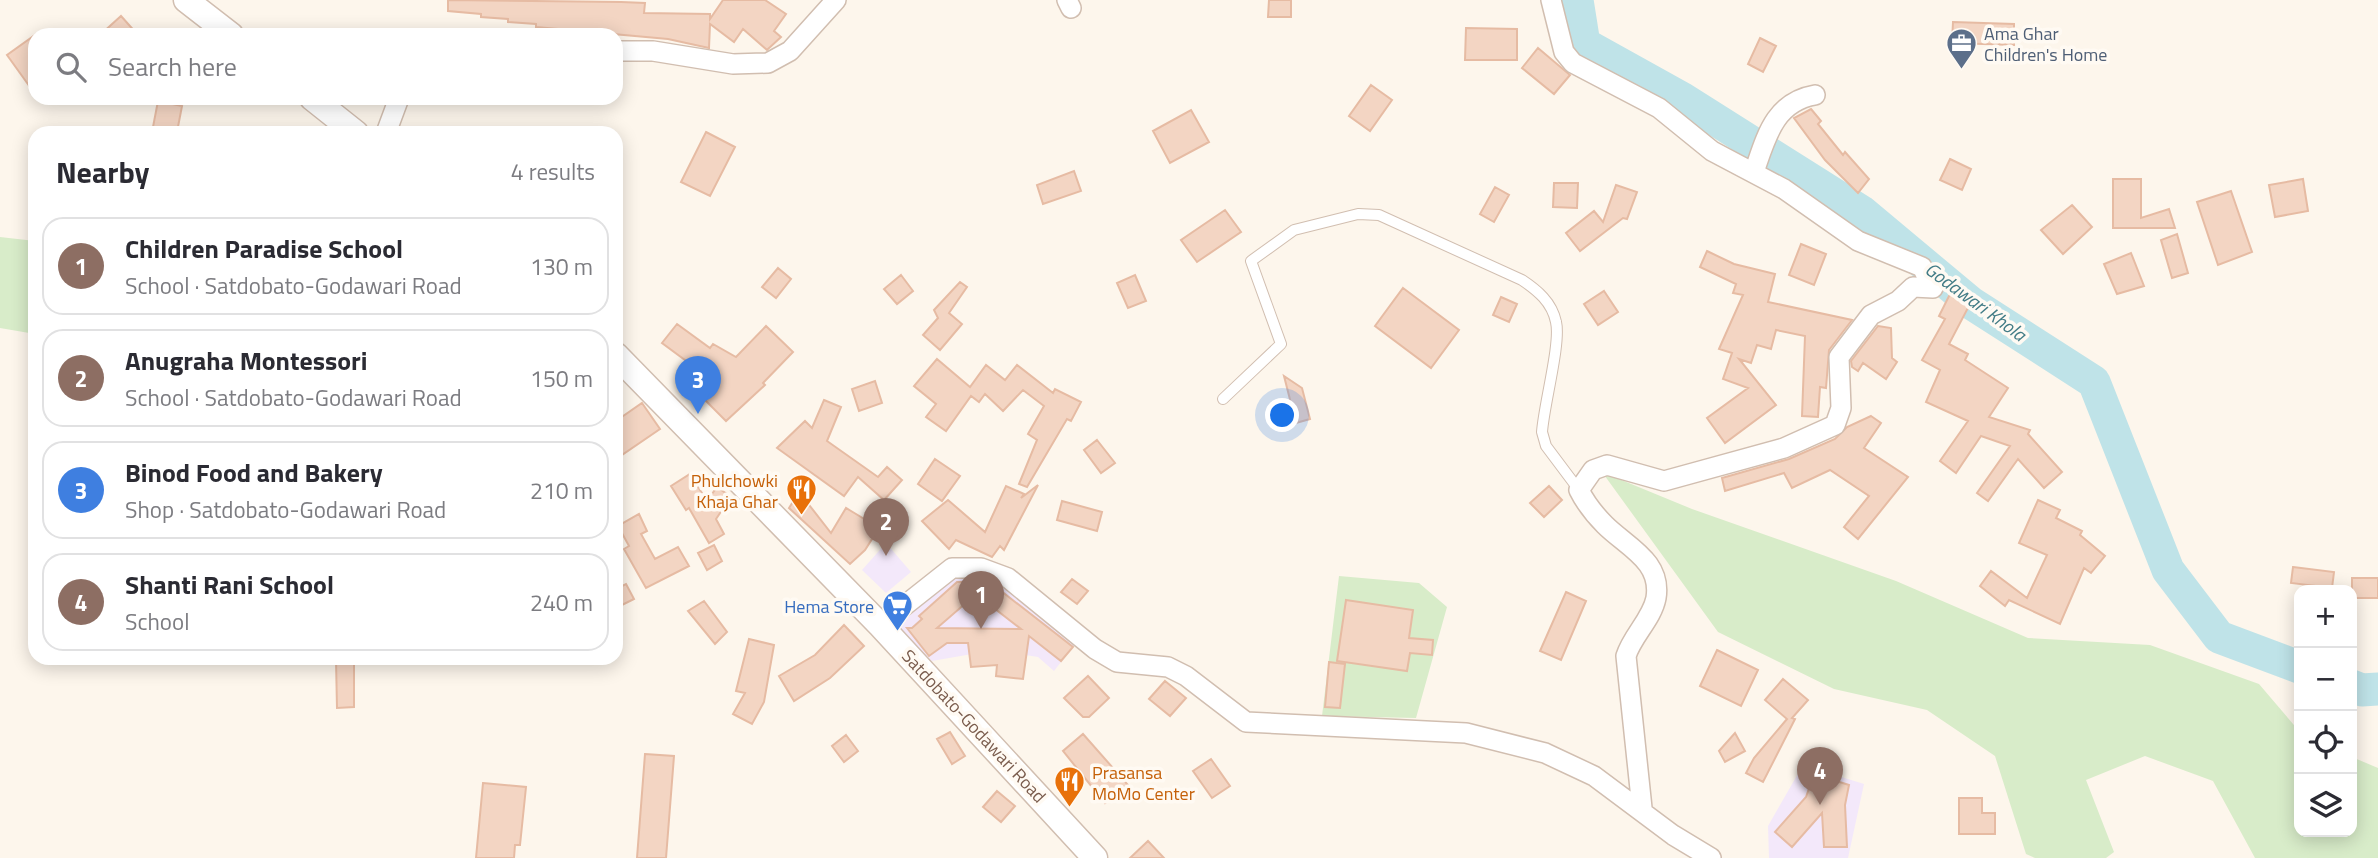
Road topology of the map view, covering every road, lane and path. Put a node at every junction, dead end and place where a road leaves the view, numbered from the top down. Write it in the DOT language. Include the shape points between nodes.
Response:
graph roads {
  1 [pos="836,0"];
  2 [pos="1551,0"];
  3 [pos="190,3"];
  4 [pos="222,28"];
  5 [pos="623,51"];
  6 [pos="1815,95"];
  7 [pos="321,105"];
  8 [pos="396,105"];
  9 [pos="347,126"];
  10 [pos="389,126"];
  11 [pos="1754,172"];
  12 [pos="623,362"];
  13 [pos="1223,398"];
  14 [pos="1579,490"];
  15 [pos="880,625"];
  16 [pos="1642,808"];
  17 [pos="1096,858"];
  18 [pos="1712,858"];
  1 -- 5 [label="street" via="790,51 768,63 733,64 653,51"];
  2 -- 11 [label="street" via="1564,52 1573,63 1658,108 1712,151"];
  3 -- 4 [label="street"];
  6 -- 11 [label="street" via="1796,99 1769,130"];
  7 -- 9 [label="street"];
  8 -- 10 [label="street"];
  11 -- 14 [label="street" via="1858,241 1922,267 1933,288 1913,287 1898,301 1871,314 1839,357 1841,408 1835,425 1784,448 1664,481 1607,466 1592,470"];
  12 -- 15 [label="street, Satdobato-Godawari Road"];
  13 -- 14 [label="lane" via="1281,344 1251,261 1294,230 1344,215 1380,215 1522,279 1551,308 1557,336 1542,432 1546,446"];
  14 -- 16 [label="street" via="1605,525 1649,564 1655,581 1653,608 1626,656"];
  15 -- 16 [label="street" via="952,568 981,568 1008,578 1117,662 1168,667 1246,722 1479,736 1545,753 1594,776"];
  15 -- 17 [label="street, Satdobato-Godawari Road"];
  16 -- 18 [label="street"];
}
